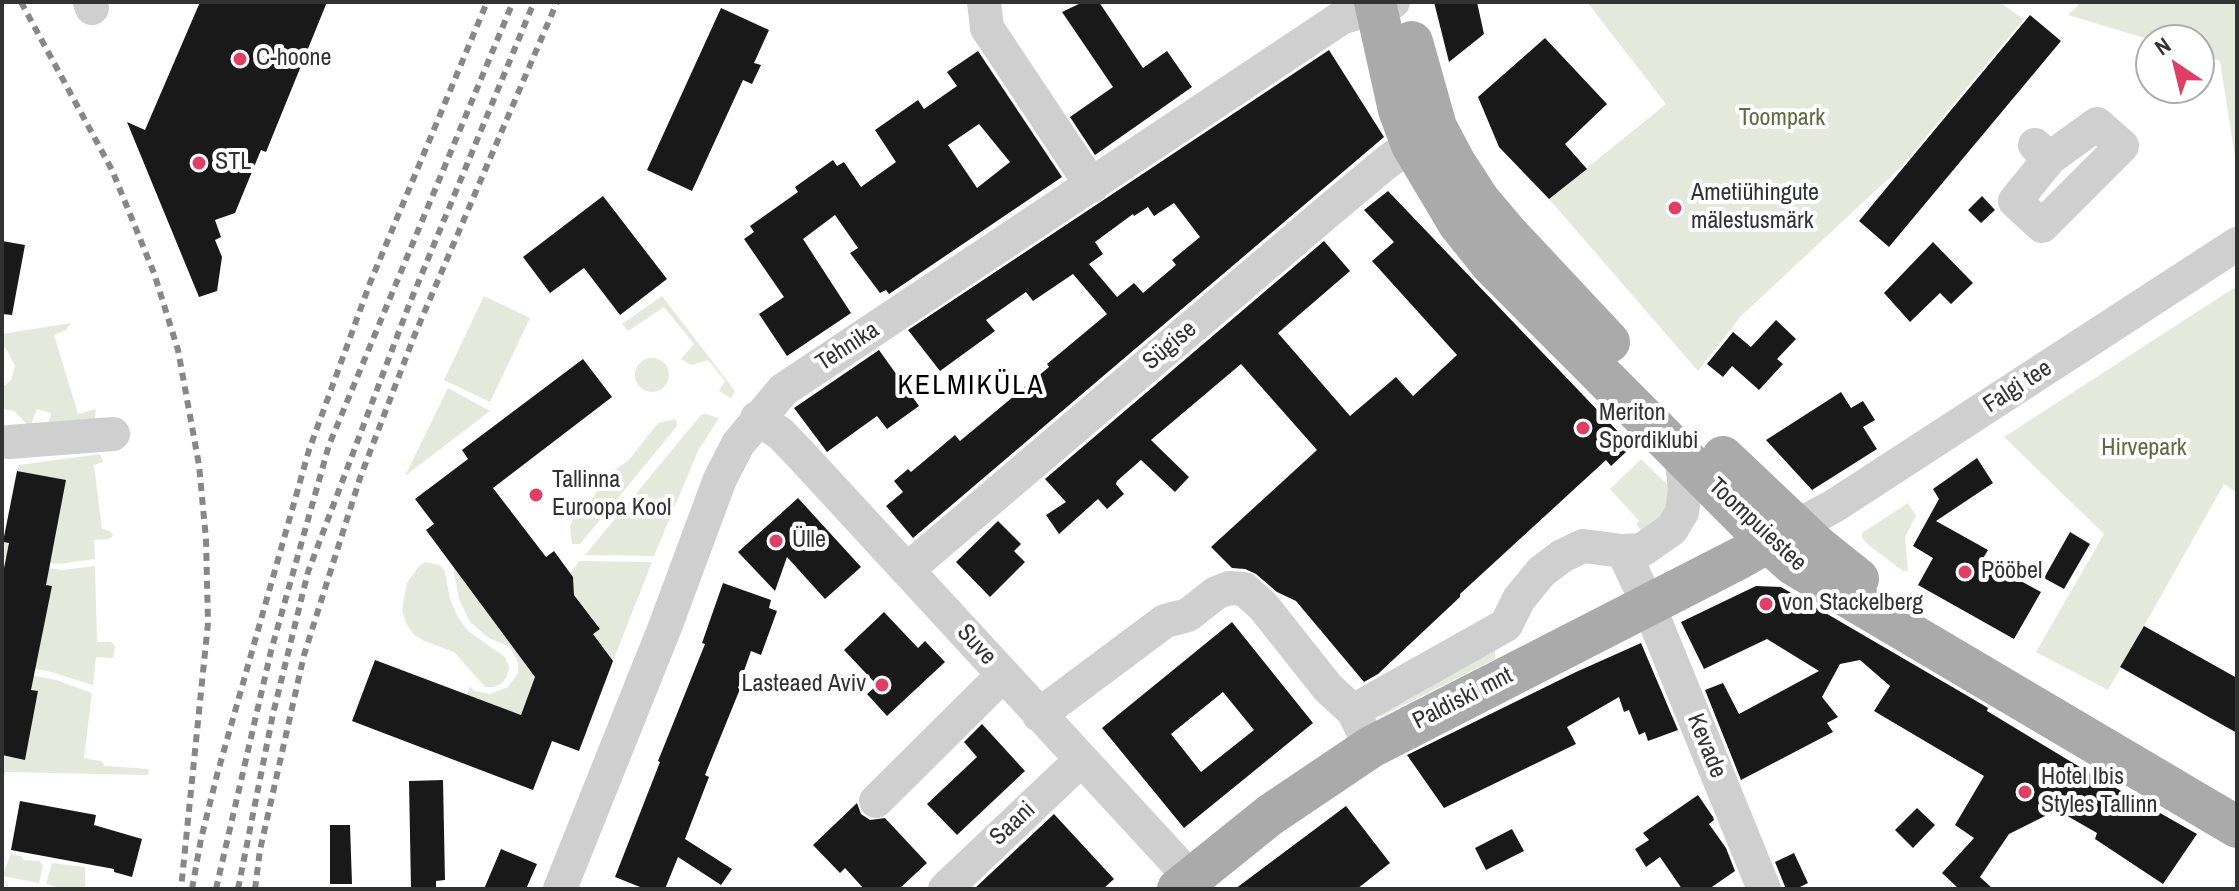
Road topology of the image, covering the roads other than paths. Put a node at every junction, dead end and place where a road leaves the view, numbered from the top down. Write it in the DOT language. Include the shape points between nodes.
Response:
graph roads {
  1 [pos="984,2"];
  2 [pos="1387,3"];
  3 [pos="1424,136"];
  4 [pos="1092,186"];
  5 [pos="2237,244"];
  6 [pos="757,418"];
  7 [pos="113,434"];
  8 [pos="4,445"];
  9 [pos="1681,453"];
  10 [pos="1783,534"];
  11 [pos="1623,551"];
  12 [pos="907,570"];
  13 [pos="1648,604"];
  14 [pos="1506,625"];
  15 [pos="1529,664"];
  16 [pos="1003,675"];
  17 [pos="1039,715"];
  18 [pos="1362,729"];
  19 [pos="1081,760"];
  20 [pos="876,801"];
  21 [pos="2237,801"];
  22 [pos="2237,827"];
  23 [pos="1184,883"];
  24 [pos="560,889"];
  25 [pos="945,889"];
  26 [pos="1764,889"];
  1 -- 4 [label="street" via="987,28"];
  2 -- 3 [label="main road, Toompuiestee" via="1423,87"];
  2 -- 4 [label="street, Tehnika" via="1341,18"];
  3 -- 9 [label="main road, Toompuiestee" via="1459,224 1491,264"];
  3 -- 10 [label="main road, Toompuiestee" via="1444,145 1506,232 1730,464"];
  3 -- 12 [label="street, Sügise" via="1326,213"];
  4 -- 6 [label="street, Tehnika" via="783,390"];
  5 -- 10 [label="street, Falgi tee"];
  6 -- 12 [label="street, Suve" via="792,445"];
  6 -- 24 [label="street, Tehnika" via="707,508"];
  7 -- 8 [label="street"];
  9 -- 10 [label="main road, Toompuiestee"];
  9 -- 11 [label="street" via="1685,490 1682,512 1672,529 1642,550"];
  10 -- 13 [label="main road, Paldiski mnt"];
  10 -- 21 [label="main road, Toompuiestee" via="1818,547 1877,595"];
  10 -- 22 [label="main road, Toompuiestee" via="1794,565"];
  11 -- 13 [label="street, Kevade"];
  11 -- 14 [label="street" via="1583,546 1562,556 1519,599"];
  12 -- 16 [label="street, Suve"];
  13 -- 15 [label="main road, Paldiski mnt"];
  13 -- 26 [label="street, Kevade"];
  14 -- 15 [label="street"];
  14 -- 18 [label="street"];
  15 -- 18 [label="main road, Paldiski mnt"];
  16 -- 17 [label="street, Suve"];
  16 -- 20 [label="street"];
  17 -- 18 [label="street" via="1165,621 1188,615 1229,588 1244,589 1263,606"];
  17 -- 19 [label="street, Suve"];
  18 -- 23 [label="main road, Paldiski mnt" via="1270,815"];
  19 -- 23 [label="street, Suve"];
  19 -- 25 [label="street, Saani"];
}
